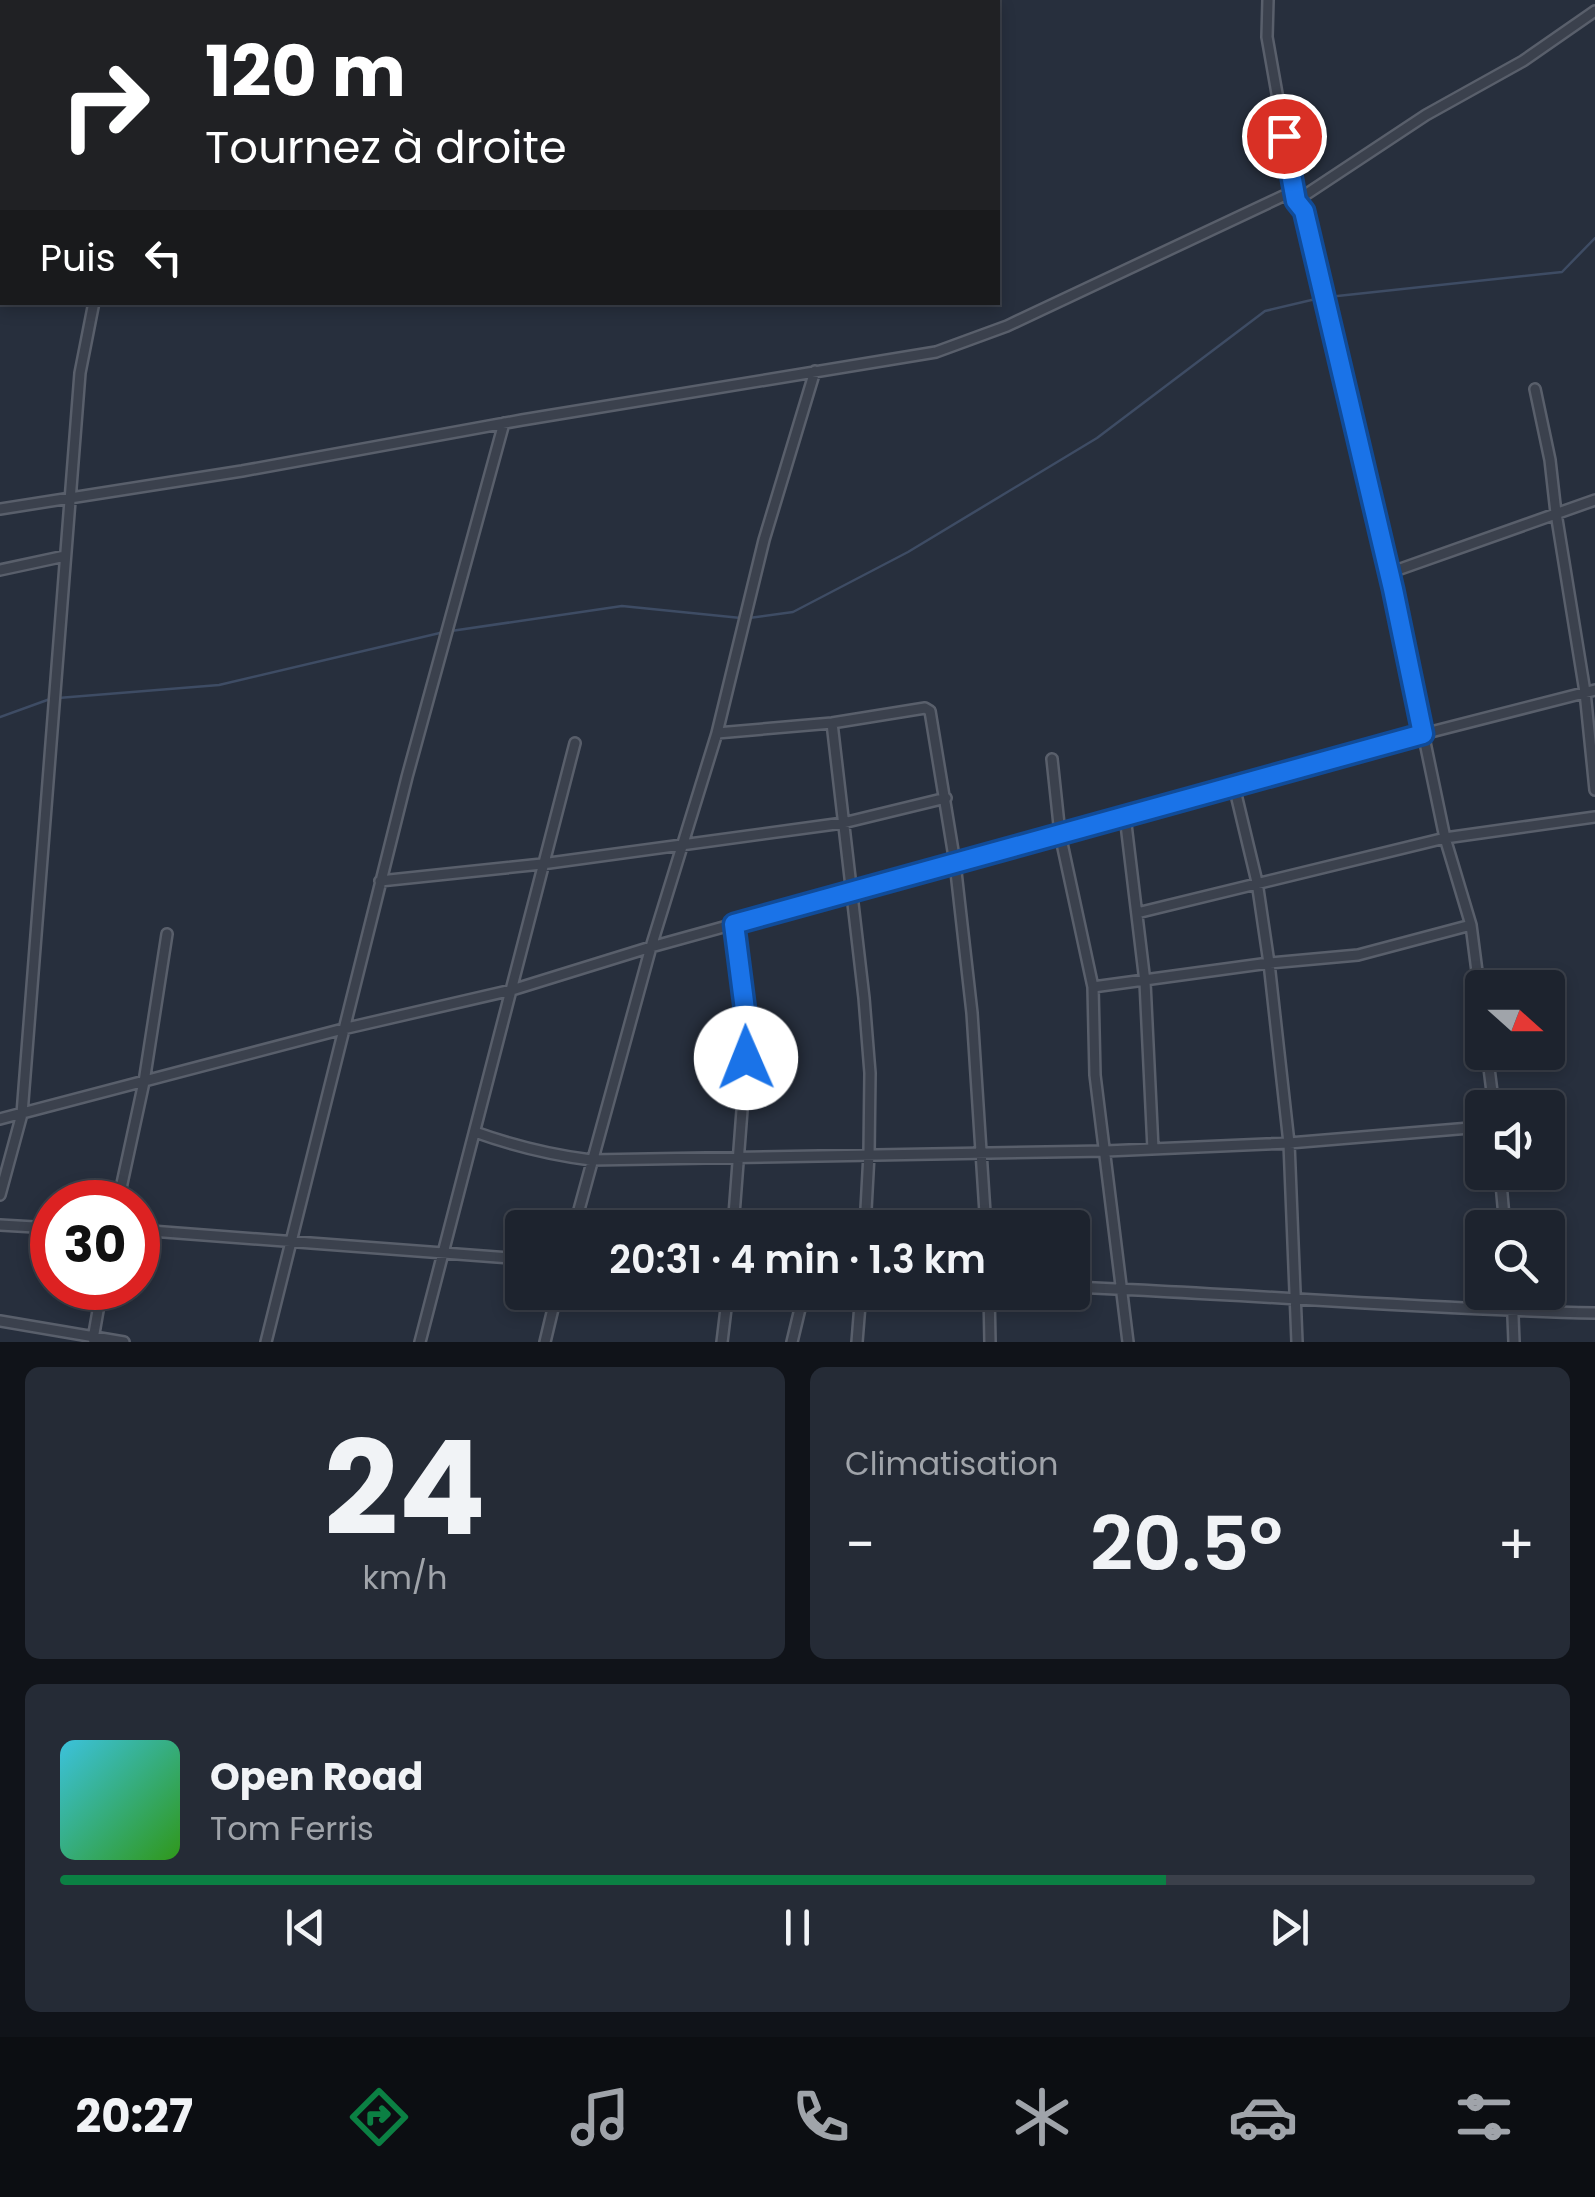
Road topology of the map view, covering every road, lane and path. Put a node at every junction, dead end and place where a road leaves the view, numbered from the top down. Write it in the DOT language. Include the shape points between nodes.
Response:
graph roads {
  1 [pos="1268,0"];
  2 [pos="1595,10"];
  3 [pos="1296,201"];
  4 [pos="93,305"];
  5 [pos="815,371"];
  6 [pos="1535,389"];
  7 [pos="504,423"];
  8 [pos="70,499"];
  9 [pos="1595,500"];
  10 [pos="0,510"];
  11 [pos="1556,513"];
  12 [pos="64,556"];
  13 [pos="0,570"];
  14 [pos="1389,572"];
  15 [pos="1590,691"];
  16 [pos="832,723"];
  17 [pos="717,733"];
  18 [pos="1423,734"];
  19 [pos="575,742"];
  20 [pos="1052,758"];
  21 [pos="1234,786"];
  22 [pos="1595,790"];
  23 [pos="946,798"];
  24 [pos="1125,816"];
  25 [pos="1595,817"];
  26 [pos="842,824"];
  27 [pos="1060,834"];
  28 [pos="1445,838"];
  29 [pos="684,845"];
  30 [pos="955,863"];
  31 [pos="542,864"];
  32 [pos="380,881"];
  33 [pos="1256,882"];
  34 [pos="852,892"];
  35 [pos="1137,912"];
  36 [pos="734,924"];
  37 [pos="1471,925"];
  38 [pos="167,934"];
  39 [pos="651,946"];
  40 [pos="1268,963"];
  41 [pos="1477,970"];
  42 [pos="1145,982"];
  43 [pos="1093,987"];
  44 [pos="512,990"];
  45 [pos="343,1029"];
  46 [pos="144,1082"];
  47 [pos="22,1114"];
  48 [pos="0,1119"];
  49 [pos="1465,1128"];
  50 [pos="476,1132"];
  51 [pos="1290,1143"];
  52 [pos="1153,1149"];
  53 [pos="1106,1151"];
  54 [pos="869,1154"];
  55 [pos="982,1154"];
  56 [pos="738,1158"];
  57 [pos="591,1160"];
  58 [pos="123,1180"];
  59 [pos="0,1195"];
  60 [pos="578,1210"];
  61 [pos="734,1210"];
  62 [pos="866,1210"];
  63 [pos="985,1210"];
  64 [pos="0,1225"];
  65 [pos="30,1227"];
  66 [pos="160,1232"];
  67 [pos="291,1242"];
  68 [pos="443,1254"];
  69 [pos="505,1258"];
  70 [pos="1090,1288"];
  71 [pos="1123,1289"];
  72 [pos="1294,1297"];
  73 [pos="98,1310"];
  74 [pos="552,1310"];
  75 [pos="726,1310"];
  76 [pos="800,1310"];
  77 [pos="860,1310"];
  78 [pos="989,1310"];
  79 [pos="1514,1312"];
  80 [pos="1595,1314"];
  81 [pos="0,1320"];
  82 [pos="93,1340"];
  83 [pos="124,1342"];
  84 [pos="266,1342"];
  85 [pos="420,1342"];
  86 [pos="544,1342"];
  87 [pos="722,1342"];
  88 [pos="792,1342"];
  89 [pos="858,1342"];
  90 [pos="990,1342"];
  91 [pos="1128,1342"];
  92 [pos="1296,1342"];
  93 [pos="1514,1342"];
  1 -- 3 [label="street" via="1267,37"];
  2 -- 3 [label="street"];
  3 -- 5 [label="street" via="1283,196 1008,326 936,352"];
  3 -- 14 [label="street" via="1304,211"];
  4 -- 8 [label="street" via="80,372"];
  5 -- 7 [label="street"];
  5 -- 17 [label="street" via="764,540"];
  6 -- 11 [label="street"];
  7 -- 8 [label="street"];
  7 -- 32 [label="street"];
  8 -- 10 [label="street"];
  8 -- 12 [label="street"];
  9 -- 11 [label="street"];
  11 -- 14 [label="street"];
  11 -- 15 [label="street"];
  12 -- 13 [label="street"];
  12 -- 47 [label="street"];
  14 -- 18 [label="street"];
  15 -- 18 [label="street"];
  15 -- 22 [label="street"];
  16 -- 17 [label="street"];
  16 -- 23 [label="street" via="928,708"];
  16 -- 26 [label="street"];
  17 -- 29 [label="street"];
  18 -- 21 [label="street"];
  18 -- 28 [label="street"];
  19 -- 31 [label="street"];
  20 -- 27 [label="street"];
  21 -- 24 [label="street"];
  21 -- 33 [label="street"];
  23 -- 26 [label="street"];
  23 -- 30 [label="street"];
  24 -- 27 [label="street"];
  24 -- 35 [label="street"];
  25 -- 28 [label="street"];
  26 -- 29 [label="street"];
  26 -- 34 [label="street"];
  27 -- 30 [label="street"];
  27 -- 43 [label="street"];
  28 -- 33 [label="street"];
  28 -- 37 [label="street"];
  29 -- 31 [label="street"];
  29 -- 39 [label="street"];
  30 -- 34 [label="street"];
  30 -- 55 [label="street"];
  31 -- 32 [label="street"];
  31 -- 44 [label="street"];
  32 -- 45 [label="street"];
  33 -- 35 [label="street"];
  33 -- 40 [label="street"];
  34 -- 36 [label="street"];
  34 -- 54 [label="street" via="870,1073"];
  35 -- 42 [label="street"];
  36 -- 39 [label="street"];
  36 -- 56 [label="street" via="746,1026"];
  37 -- 40 [label="street" via="1358,954"];
  37 -- 41 [label="street"];
  38 -- 46 [label="street"];
  39 -- 44 [label="street"];
  39 -- 57 [label="street"];
  40 -- 42 [label="street"];
  40 -- 51 [label="street"];
  42 -- 43 [label="street"];
  42 -- 52 [label="street"];
  43 -- 53 [label="street"];
  44 -- 45 [label="street"];
  44 -- 50 [label="street"];
  45 -- 46 [label="street"];
  45 -- 67 [label="street"];
  46 -- 47 [label="street"];
  46 -- 58 [label="street"];
  47 -- 48 [label="street"];
  47 -- 59 [label="street"];
  49 -- 51 [label="street"];
  50 -- 57 [label="street"];
  50 -- 68 [label="street"];
  51 -- 52 [label="street"];
  51 -- 72 [label="street"];
  52 -- 53 [label="street"];
  53 -- 55 [label="street"];
  53 -- 71 [label="street"];
  54 -- 55 [label="street"];
  54 -- 56 [label="street"];
  54 -- 62 [label="street"];
  55 -- 63 [label="street"];
  56 -- 57 [label="street"];
  56 -- 61 [label="street"];
  57 -- 60 [label="street"];
  64 -- 65 [label="street"];
  66 -- 67 [label="street"];
  67 -- 68 [label="street"];
  67 -- 84 [label="street"];
  68 -- 69 [label="street"];
  68 -- 85 [label="street"];
  70 -- 71 [label="street"];
  71 -- 72 [label="street"];
  71 -- 91 [label="street"];
  72 -- 79 [label="street"];
  72 -- 92 [label="street"];
  73 -- 82 [label="street"];
  74 -- 86 [label="street"];
  75 -- 87 [label="street"];
  76 -- 88 [label="street"];
  77 -- 89 [label="street"];
  78 -- 90 [label="street"];
  79 -- 80 [label="street"];
  79 -- 93 [label="street"];
  81 -- 82 [label="street"];
  82 -- 83 [label="street"];
}
